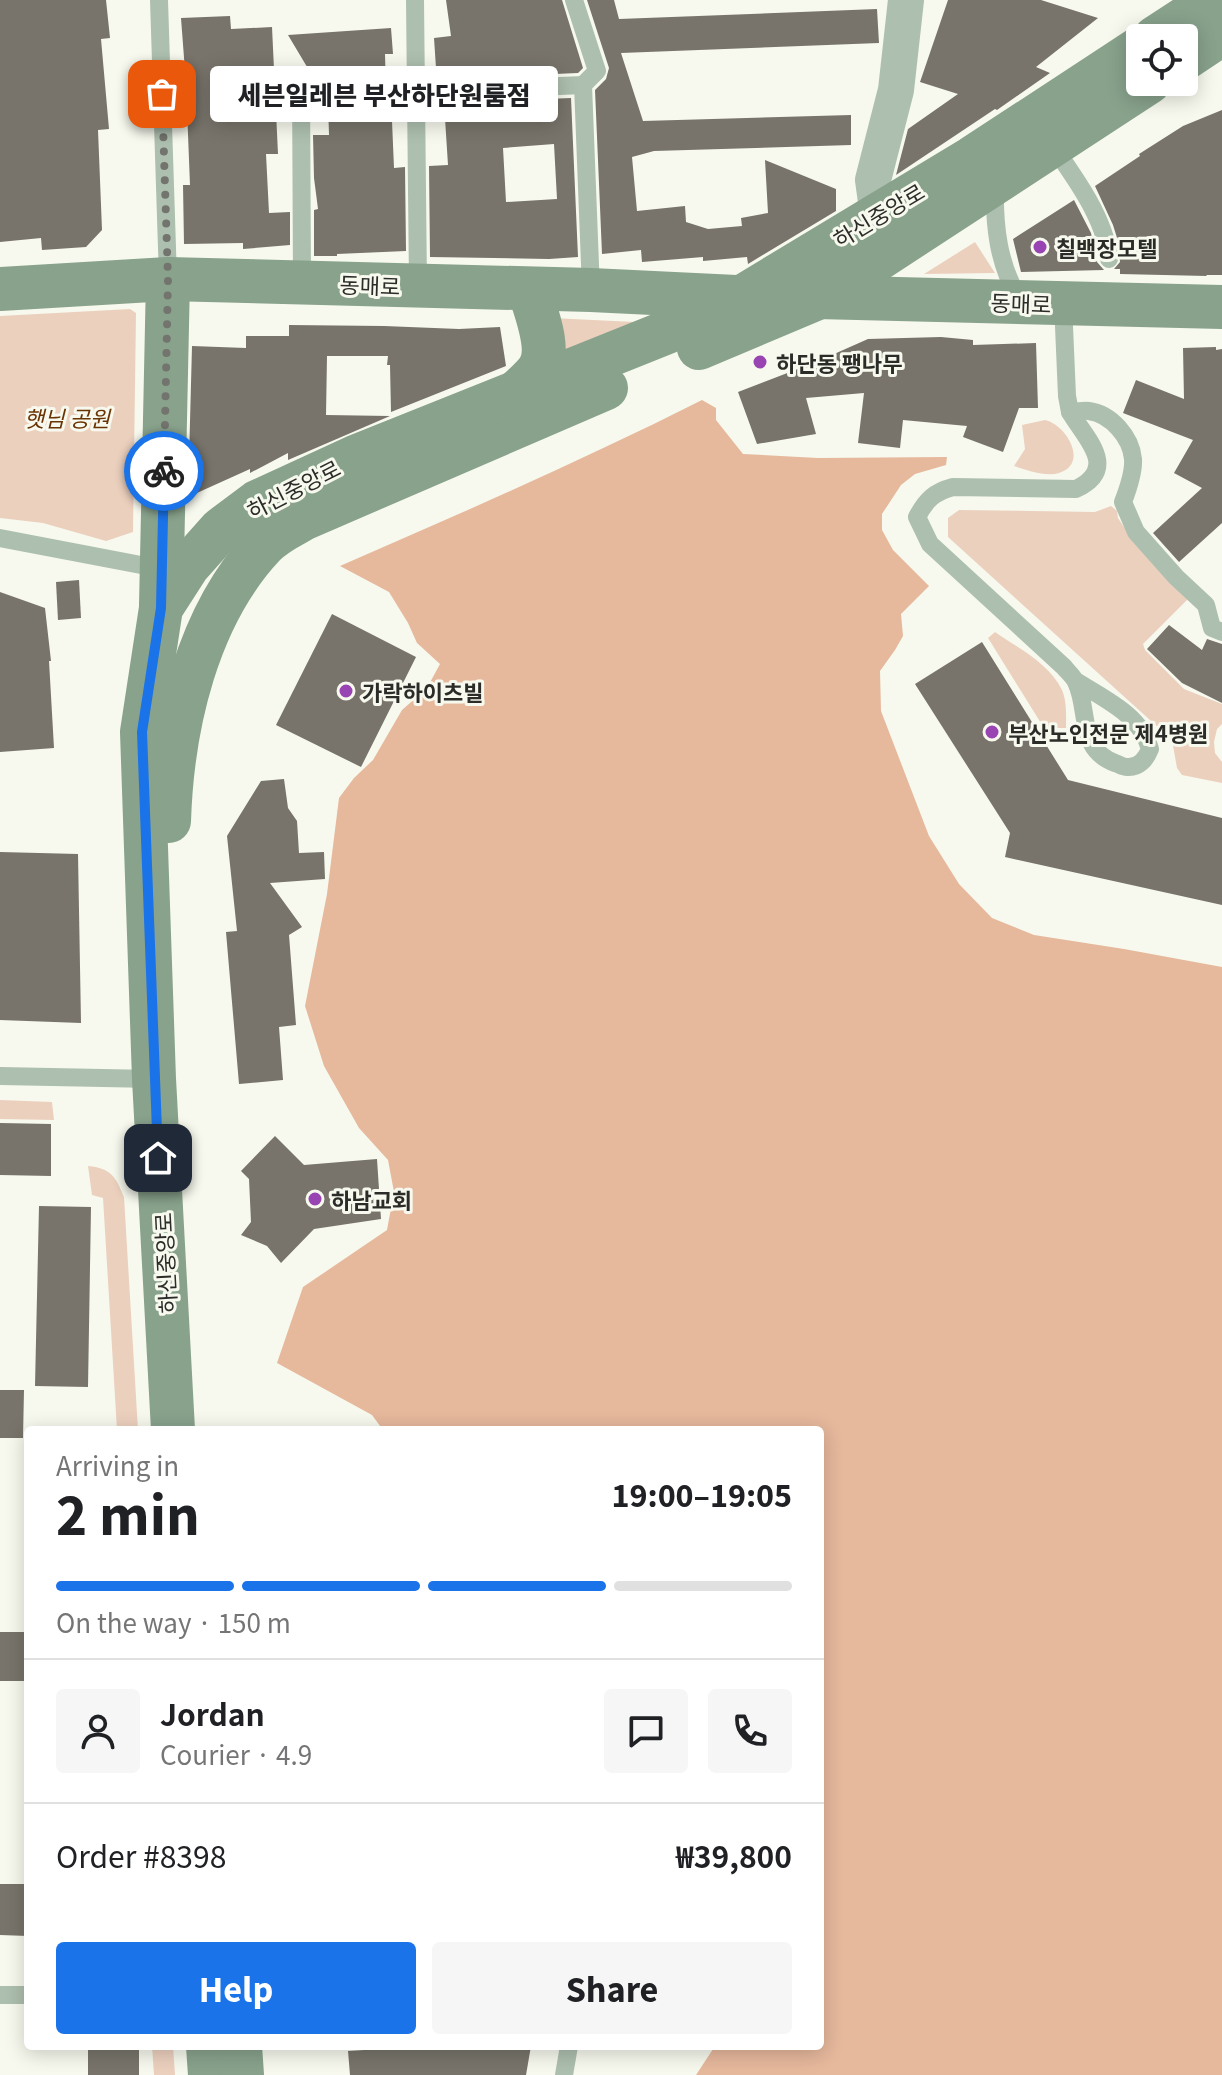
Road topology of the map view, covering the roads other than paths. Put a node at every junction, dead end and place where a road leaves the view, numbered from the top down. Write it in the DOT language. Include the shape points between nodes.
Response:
graph roads {
  1 [pos="159,0"];
  2 [pos="415,0"];
  3 [pos="574,0"];
  4 [pos="906,0"];
  5 [pos="1213,0"];
  6 [pos="1176,24"];
  7 [pos="1222,34"];
  8 [pos="1198,50"];
  9 [pos="1126,57"];
  10 [pos="301,78"];
  11 [pos="583,85"];
  12 [pos="416,92"];
  13 [pos="1127,96"];
  14 [pos="1052,145"];
  15 [pos="995,183"];
  16 [pos="881,212"];
  17 [pos="1109,259"];
  18 [pos="168,279"];
  19 [pos="302,282"];
  20 [pos="418,286"];
  21 [pos="0,289"];
  22 [pos="529,289"];
  23 [pos="591,290"];
  24 [pos="741,297"];
  25 [pos="820,297"];
  26 [pos="1020,301"];
  27 [pos="1063,303"];
  28 [pos="1222,307"];
  29 [pos="517,392"];
  30 [pos="1070,412"];
  31 [pos="0,538"];
  32 [pos="162,588"];
  33 [pos="1222,632"];
  34 [pos="1076,681"];
  35 [pos="0,1076"];
  36 [pos="170,1079"];
  37 [pos="173,1426"];
  38 [pos="203,1426"];
  39 [pos="0,1995"];
  40 [pos="24,1995"];
  41 [pos="208,2050"];
  42 [pos="240,2050"];
  43 [pos="568,2050"];
  44 [pos="210,2075"];
  45 [pos="242,2075"];
  46 [pos="564,2075"];
  1 -- 18 [label="lane"];
  2 -- 12 [label="lane"];
  3 -- 11 [label="lane" via="597,71"];
  4 -- 16 [label="street" via="896,90 873,180"];
  5 -- 6 [label="street"];
  7 -- 8 [label="street"];
  9 -- 16 [label="street, 하신중앙로"];
  10 -- 19 [label="lane"];
  11 -- 12 [label="lane"];
  11 -- 23 [label="lane"];
  12 -- 20 [label="lane"];
  13 -- 14 [label="street, 하신중앙로"];
  14 -- 15 [label="street, 하신중앙로"];
  14 -- 17 [label="lane" via="1103,230"];
  15 -- 25 [label="street, 하신중앙로"];
  15 -- 26 [label="lane" via="999,247"];
  16 -- 24 [label="street, 하신중앙로"];
  18 -- 19 [label="street, 동매로"];
  18 -- 21 [label="street, 동매로"];
  18 -- 32 [label="street"];
  19 -- 20 [label="street, 동매로"];
  20 -- 22 [label="street, 동매로"];
  22 -- 23 [label="street, 동매로"];
  22 -- 29 [label="street" via="545,353 539,369"];
  23 -- 24 [label="street, 동매로"];
  24 -- 25 [label="street, 동매로"];
  24 -- 29 [label="street, 하신중앙로" via="717,312"];
  25 -- 26 [label="street, 동매로"];
  25 -- 36 [label="street, 하신중앙로" via="320,511 265,543 229,591 204,640 180,720 168,825 175,966"];
  26 -- 27 [label="street, 동매로"];
  27 -- 28 [label="street, 동매로"];
  27 -- 30 [label="lane"];
  29 -- 32 [label="street, 하신중앙로" via="257,502 221,529"];
  30 -- 33 [label="lane" via="1088,410 1109,419 1126,437 1133,459 1123,502 1136,532 1206,605 1212,628"];
  30 -- 34 [label="lane" via="1095,451 1097,466 1088,483 1076,489 953,487 925,501 917,517 930,544"];
  31 -- 32 [label="lane"];
  32 -- 36 [label="street, 하신중앙로" via="142,732"];
  34 -- 34 [label="lane" via="1095,751 1127,767 1138,765 1150,749 1142,730 1126,713"];
  35 -- 36 [label="lane"];
  36 -- 37 [label="street, 하신중앙로"];
  36 -- 38 [label="street, 하신중앙로"];
  39 -- 40 [label="lane"];
  41 -- 44 [label="street"];
  42 -- 45 [label="street"];
  43 -- 46 [label="lane"];
}
